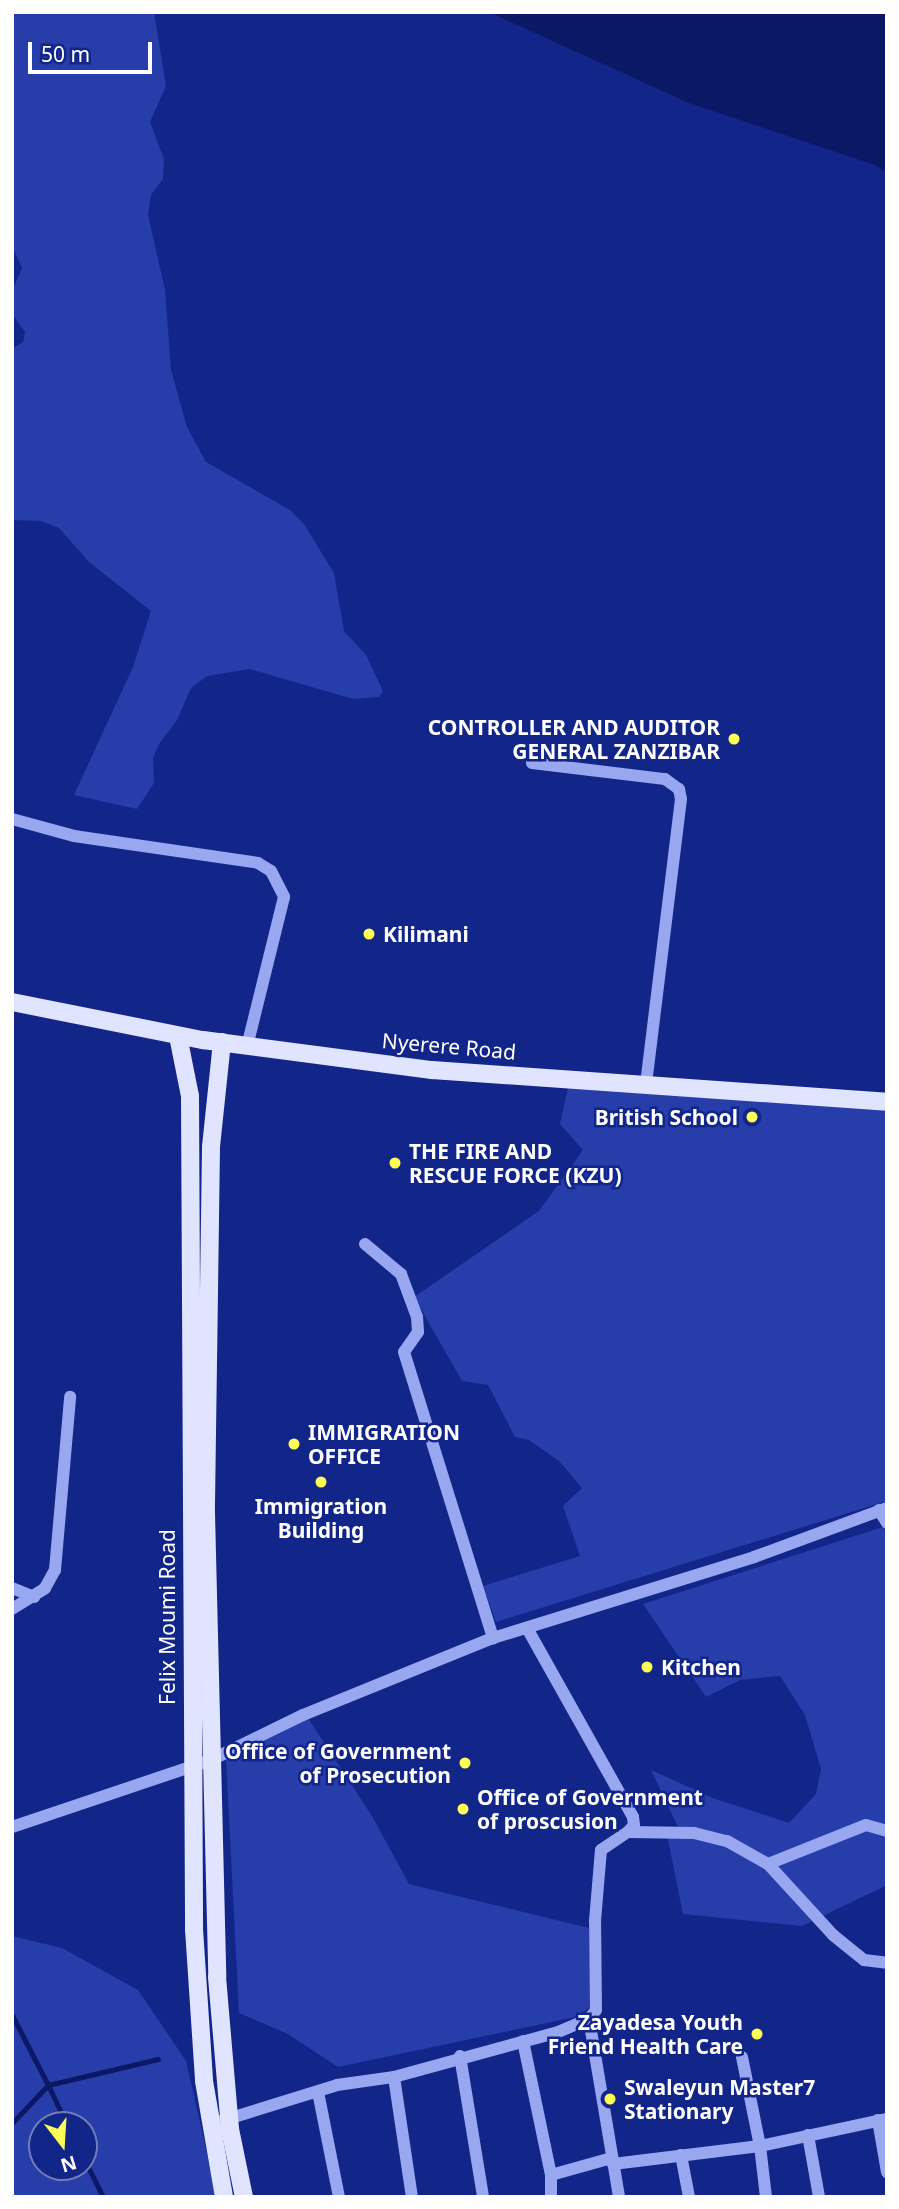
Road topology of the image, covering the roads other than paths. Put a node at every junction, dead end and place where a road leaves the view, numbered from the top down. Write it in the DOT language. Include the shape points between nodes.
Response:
graph roads {
  1 [pos="532,762"];
  2 [pos="12,819"];
  3 [pos="12,1002"];
  4 [pos="178,1036"];
  5 [pos="222,1042"];
  6 [pos="247,1046"];
  7 [pos="646,1084"];
  8 [pos="887,1102"];
  9 [pos="365,1244"];
  10 [pos="70,1397"];
  11 [pos="198,1469"];
  12 [pos="883,1509"];
  13 [pos="198,1513"];
  14 [pos="887,1523"];
  15 [pos="12,1588"];
  16 [pos="34,1597"];
  17 [pos="12,1609"];
  18 [pos="527,1628"];
  19 [pos="493,1638"];
  20 [pos="211,1760"];
  21 [pos="190,1768"];
  22 [pos="12,1826"];
  23 [pos="887,1831"];
  24 [pos="628,1832"];
  25 [pos="768,1864"];
  26 [pos="887,1963"];
  27 [pos="589,2019"];
  28 [pos="523,2041"];
  29 [pos="460,2056"];
  30 [pos="742,2057"];
  31 [pos="394,2077"];
  32 [pos="318,2092"];
  33 [pos="229,2119"];
  34 [pos="883,2119"];
  35 [pos="209,2123"];
  36 [pos="808,2135"];
  37 [pos="760,2146"];
  38 [pos="681,2155"];
  39 [pos="612,2161"];
  40 [pos="887,2172"];
  41 [pos="551,2175"];
  42 [pos="225,2197"];
  43 [pos="244,2197"];
  44 [pos="340,2197"];
  45 [pos="412,2197"];
  46 [pos="483,2197"];
  47 [pos="551,2197"];
  48 [pos="619,2197"];
  49 [pos="689,2197"];
  50 [pos="765,2197"];
  51 [pos="819,2197"];
  1 -- 7 [label="street" via="665,779 678,789 681,799"];
  2 -- 6 [label="street" via="74,836 258,863 271,871 284,897"];
  3 -- 4 [label="main road, Nyerere Road"];
  4 -- 5 [label="main road, Nyerere Road"];
  4 -- 11 [label="main road, Felix Moumi Road" via="190,1096"];
  5 -- 6 [label="main road, Nyerere Road"];
  5 -- 11 [label="main road, Felix Moumi Road" via="211,1147"];
  6 -- 7 [label="main road, Nyerere Road" via="432,1070"];
  7 -- 8 [label="main road, Nyerere Road"];
  9 -- 19 [label="street" via="401,1274 418,1317 418,1332 404,1352"];
  10 -- 16 [label="street" via="54,1570"];
  11 -- 13 [label="main road, Felix Moumi Road"];
  12 -- 14 [label="street"];
  12 -- 18 [label="street" via="754,1557"];
  13 -- 20 [label="main road, Felix Moumi Road"];
  13 -- 21 [label="main road, Felix Moumi Road"];
  15 -- 16 [label="street"];
  16 -- 17 [label="street"];
  18 -- 19 [label="street"];
  18 -- 24 [label="street" via="629,1805 635,1825"];
  19 -- 20 [label="street" via="315,1710"];
  20 -- 21 [label="street"];
  20 -- 33 [label="main road, Felix Moumi Road" via="217,1977"];
  21 -- 22 [label="street"];
  21 -- 35 [label="main road, Felix Moumi Road" via="199,2025"];
  23 -- 25 [label="street" via="866,1825"];
  24 -- 25 [label="street" via="712,1835"];
  24 -- 27 [label="street" via="601,1850 595,1921 596,2010"];
  25 -- 26 [label="street" via="832,1935 864,1960"];
  27 -- 28 [label="street"];
  27 -- 39 [label="street"];
  28 -- 29 [label="street"];
  28 -- 41 [label="street"];
  29 -- 31 [label="street"];
  29 -- 46 [label="street"];
  30 -- 37 [label="street"];
  31 -- 32 [label="street"];
  31 -- 45 [label="street"];
  32 -- 33 [label="street"];
  32 -- 44 [label="street"];
  33 -- 35 [label="street"];
  33 -- 43 [label="main road, Felix Moumi Road"];
  34 -- 36 [label="street"];
  34 -- 40 [label="street"];
  35 -- 42 [label="main road, Felix Moumi Road"];
  36 -- 37 [label="street"];
  36 -- 51 [label="street"];
  37 -- 38 [label="street"];
  37 -- 50 [label="street"];
  38 -- 39 [label="street"];
  38 -- 49 [label="street"];
  39 -- 41 [label="street"];
  39 -- 48 [label="street"];
  41 -- 47 [label="street"];
}
